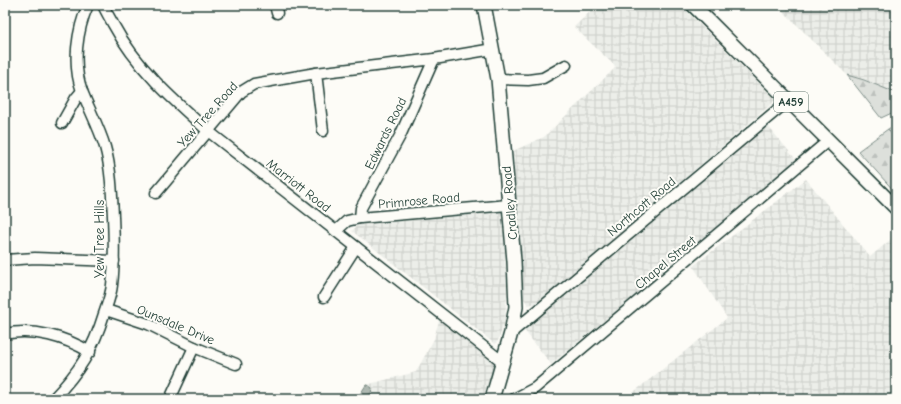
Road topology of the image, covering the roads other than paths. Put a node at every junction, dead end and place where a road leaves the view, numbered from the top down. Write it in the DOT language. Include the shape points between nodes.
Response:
graph roads {
  1 [pos="88,5"];
  2 [pos="104,5"];
  3 [pos="484,5"];
  4 [pos="693,5"];
  5 [pos="493,49"];
  6 [pos="434,59"];
  7 [pos="566,65"];
  8 [pos="316,73"];
  9 [pos="498,79"];
  10 [pos="82,91"];
  11 [pos="789,100"];
  12 [pos="62,123"];
  13 [pos="208,131"];
  14 [pos="323,131"];
  15 [pos="829,140"];
  16 [pos="156,193"];
  17 [pos="508,205"];
  18 [pos="896,208"];
  19 [pos="360,218"];
  20 [pos="336,231"];
  21 [pos="356,247"];
  22 [pos="5,260"];
  23 [pos="114,261"];
  24 [pos="324,297"];
  25 [pos="106,310"];
  26 [pos="511,333"];
  27 [pos="5,334"];
  28 [pos="194,347"];
  29 [pos="90,352"];
  30 [pos="502,362"];
  31 [pos="236,364"];
  32 [pos="53,399"];
  33 [pos="170,399"];
  34 [pos="492,399"];
  35 [pos="514,399"];
  1 -- 10 [label="street, Yew Tree Hills" via="80,28 76,67"];
  2 -- 13 [label="street, Marriott Road" via="131,53 182,108"];
  3 -- 5 [label="main road, Cradley Road"];
  4 -- 11 [label="main road, A459"];
  5 -- 6 [label="street, Yew Tree Road"];
  5 -- 9 [label="main road, Cradley Road"];
  6 -- 8 [label="street, Yew Tree Road"];
  6 -- 19 [label="street, Edwards Road" via="400,136 361,208"];
  7 -- 9 [label="street" via="543,78"];
  8 -- 13 [label="street, Yew Tree Road" via="254,84 241,92"];
  8 -- 14 [label="street"];
  9 -- 17 [label="main road, Cradley Road"];
  10 -- 12 [label="street"];
  10 -- 23 [label="street, Yew Tree Hills" via="105,146 109,164"];
  11 -- 15 [label="main road, A459"];
  11 -- 26 [label="street, Northcott Road"];
  13 -- 16 [label="street, Yew Tree Road"];
  13 -- 20 [label="street, Marriott Road"];
  15 -- 18 [label="main road, A459"];
  15 -- 35 [label="street, Chapel Street" via="535,388"];
  17 -- 19 [label="street, Primrose Road"];
  17 -- 26 [label="main road, Cradley Road" via="516,307"];
  19 -- 20 [label="street, Primrose Road" via="347,221"];
  20 -- 21 [label="street, Marriott Road"];
  21 -- 24 [label="street"];
  21 -- 30 [label="street, Marriott Road"];
  22 -- 23 [label="street" via="35,258"];
  23 -- 25 [label="street, Yew Tree Hills" via="112,286"];
  25 -- 28 [label="street, Ounsdale Drive" via="148,324"];
  25 -- 29 [label="street, Yew Tree Hills"];
  26 -- 30 [label="main road, Cradley Road"];
  27 -- 29 [label="street" via="30,333 60,337"];
  28 -- 31 [label="street, Ounsdale Drive"];
  28 -- 33 [label="street"];
  29 -- 32 [label="street, Yew Tree Hills" via="74,376"];
  30 -- 34 [label="main road, Cradley Road"];
}
